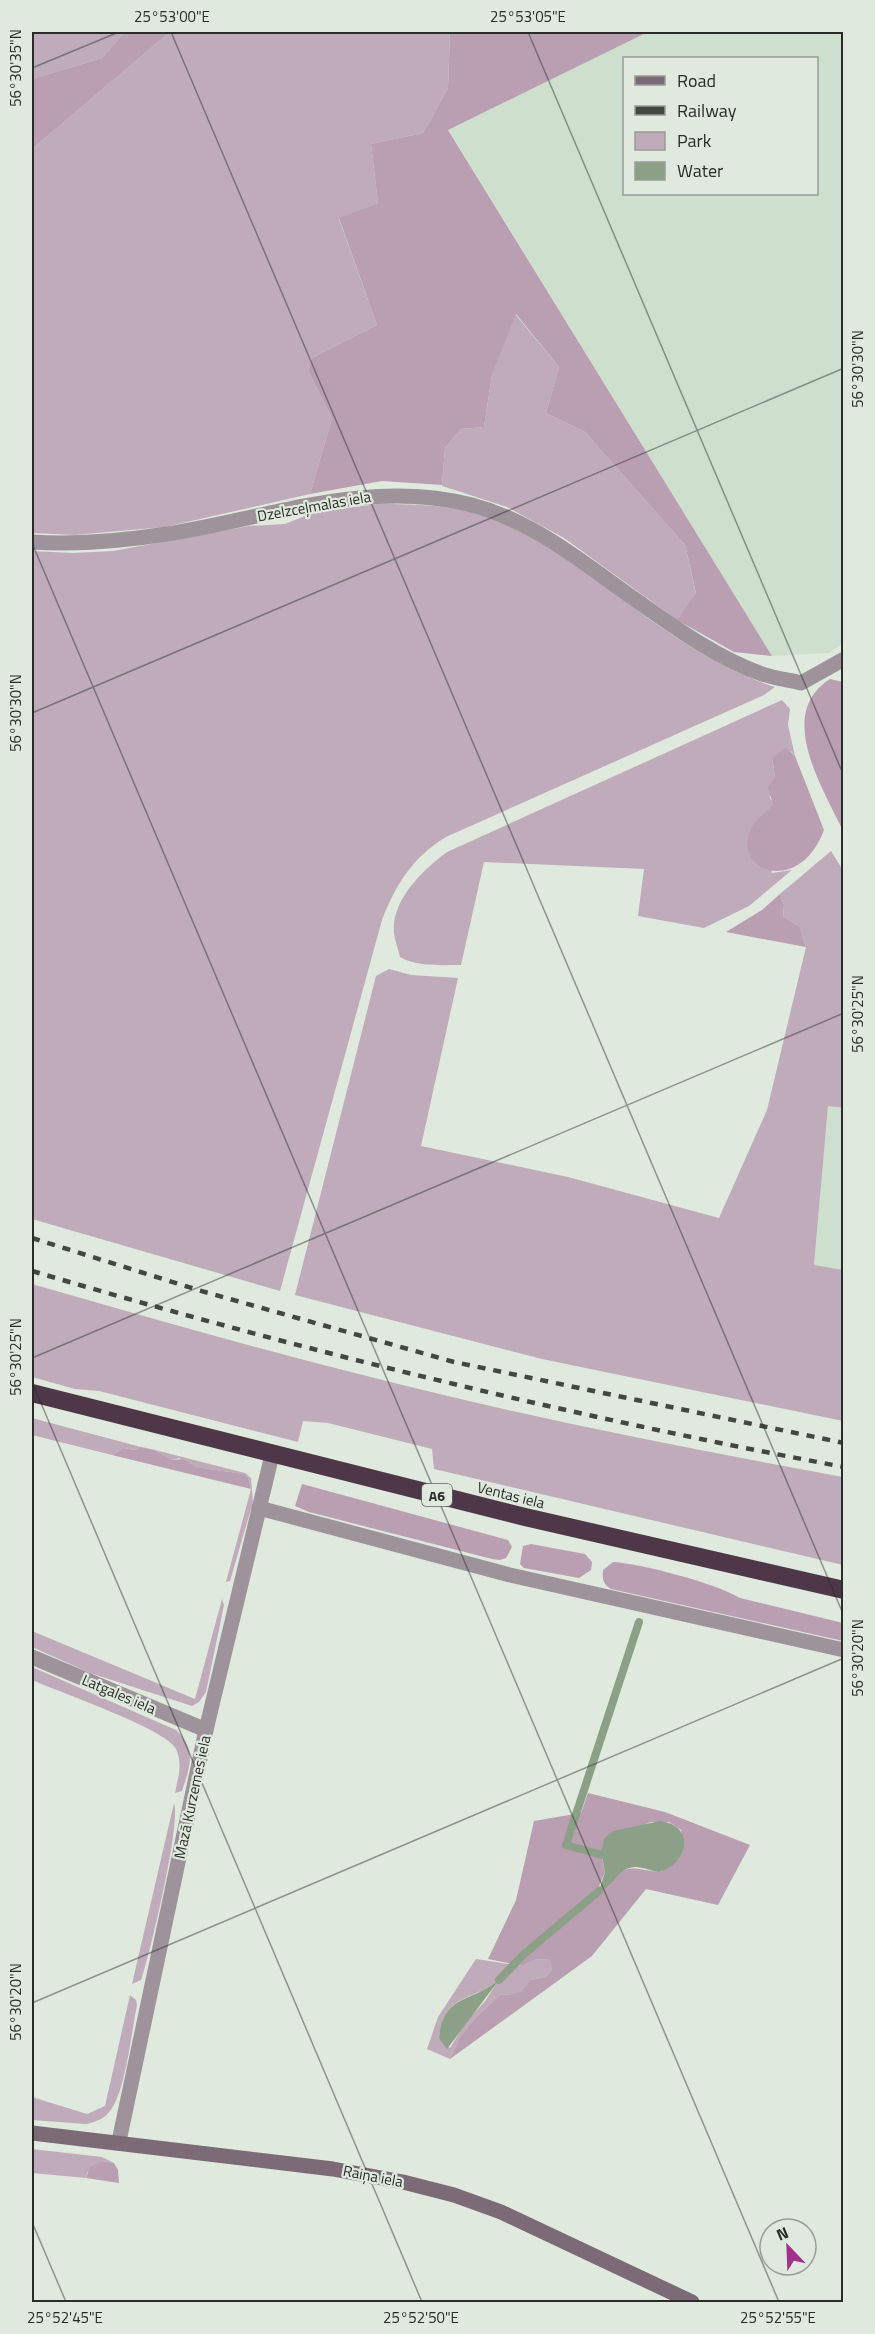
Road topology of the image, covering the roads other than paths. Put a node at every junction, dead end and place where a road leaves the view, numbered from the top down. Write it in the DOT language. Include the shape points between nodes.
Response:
graph roads {
  1 [pos="32,542"];
  2 [pos="843,659"];
  3 [pos="32,1394"];
  4 [pos="272,1455"];
  5 [pos="259,1508"];
  6 [pos="843,1590"];
  7 [pos="843,1650"];
  8 [pos="32,1657"];
  9 [pos="206,1731"];
  10 [pos="32,2133"];
  11 [pos="119,2141"];
  12 [pos="692,2302"];
  1 -- 2 [label="street, Dzelzceļmalas iela" via="69,544 168,534 351,497 389,494 432,498 497,513 532,531 567,550 641,604 731,660 762,674 801,683"];
  3 -- 4 [label="highway, Ventas iela / A6"];
  4 -- 5 [label="street, Mazā Kurzemes iela"];
  4 -- 6 [label="highway, Ventas iela / A6"];
  5 -- 7 [label="street" via="510,1575"];
  5 -- 9 [label="street, Mazā Kurzemes iela"];
  8 -- 9 [label="street, Latgales iela"];
  9 -- 11 [label="street, Mazā Kurzemes iela"];
  10 -- 11 [label="street, Raiņa iela"];
  11 -- 12 [label="street, Raiņa iela" via="333,2169 446,2193 501,2212"];
}
